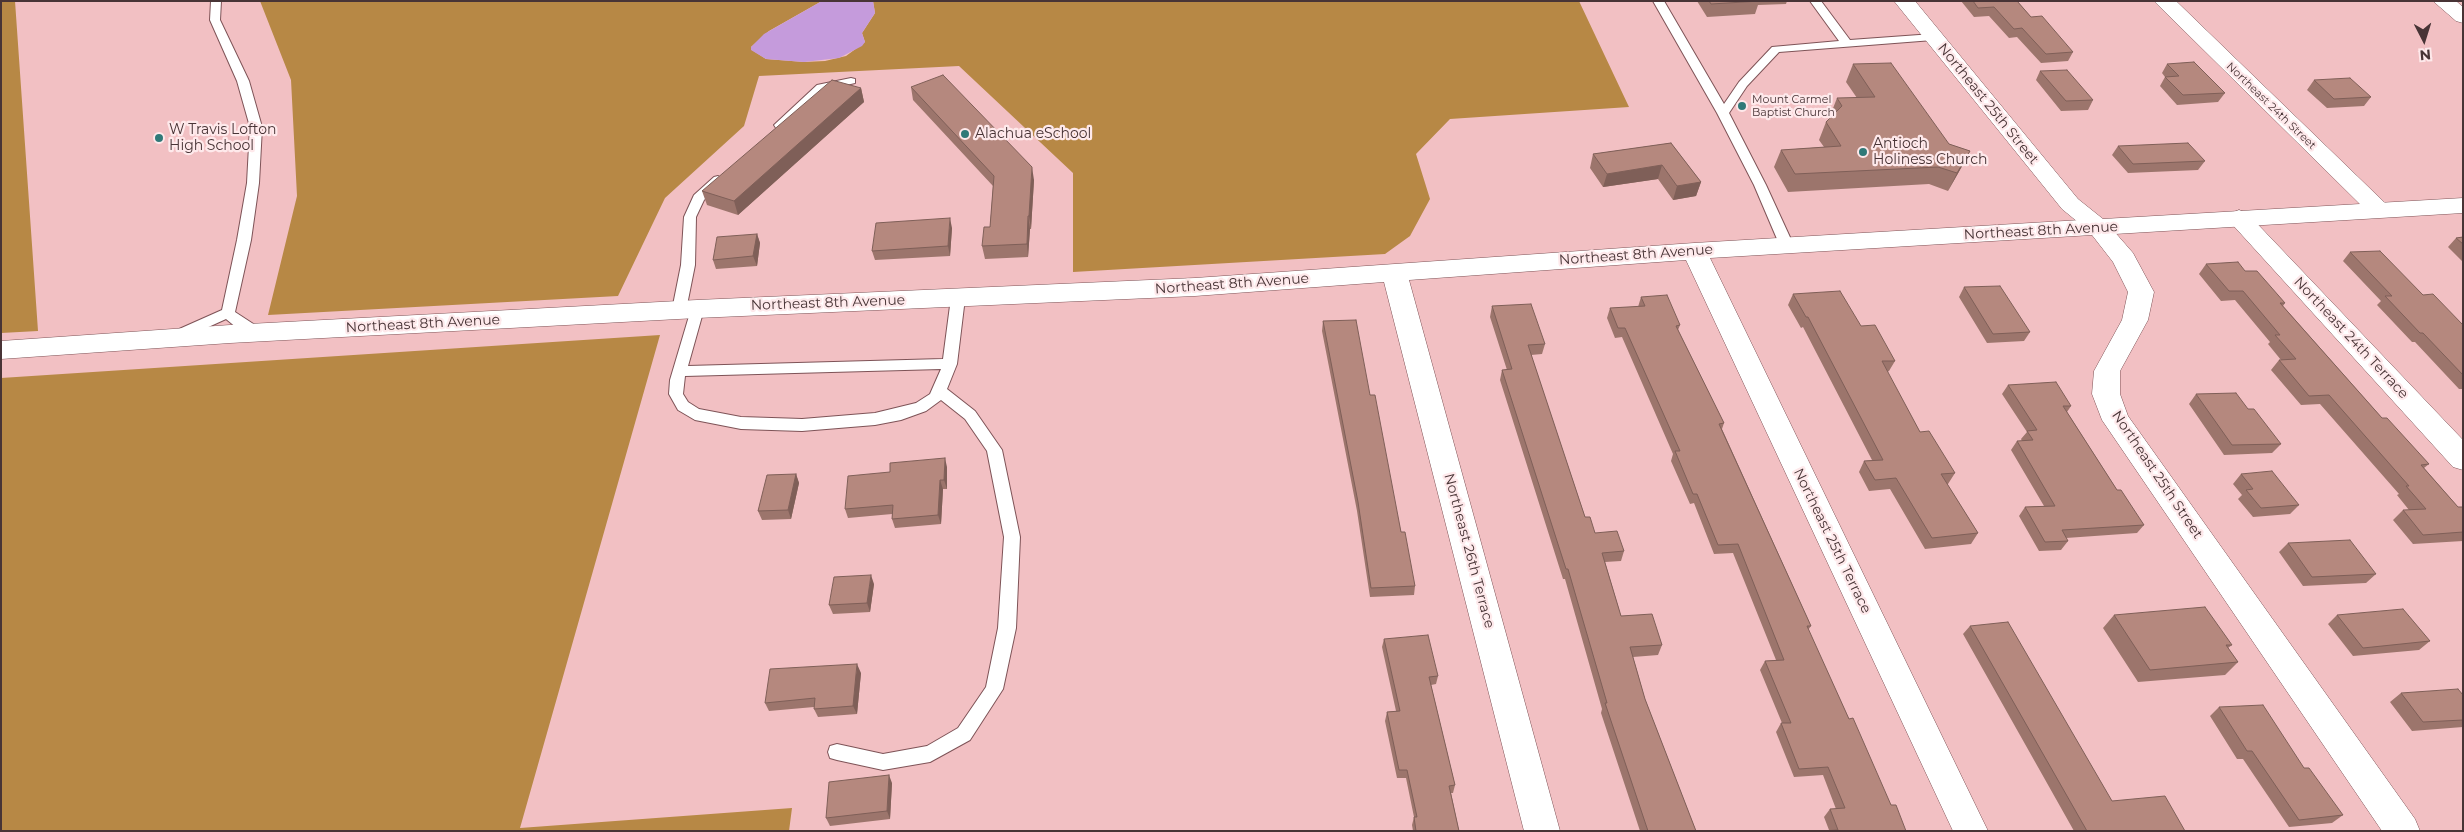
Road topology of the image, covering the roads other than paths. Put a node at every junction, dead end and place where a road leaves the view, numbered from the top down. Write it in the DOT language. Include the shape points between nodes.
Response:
graph roads {
  1 [pos="216,1"];
  2 [pos="1658,1"];
  3 [pos="1815,1"];
  4 [pos="1904,1"];
  5 [pos="2164,1"];
  6 [pos="2443,1"];
  7 [pos="2463,17"];
  8 [pos="1933,37"];
  9 [pos="1846,43"];
  10 [pos="851,81"];
  11 [pos="1723,112"];
  12 [pos="774,131"];
  13 [pos="726,173"];
  14 [pos="2463,205"];
  15 [pos="2378,209"];
  16 [pos="2239,218"];
  17 [pos="2098,227"];
  18 [pos="1787,246"];
  19 [pos="1694,251"];
  20 [pos="1394,272"];
  21 [pos="958,298"];
  22 [pos="688,309"];
  23 [pos="228,313"];
  24 [pos="256,333"];
  25 [pos="169,338"];
  26 [pos="1,350"];
  27 [pos="950,364"];
  28 [pos="680,371"];
  29 [pos="939,392"];
  30 [pos="2463,459"];
  31 [pos="837,752"];
  32 [pos="1542,831"];
  33 [pos="1971,831"];
  34 [pos="2403,831"];
  1 -- 23 [label="lane" via="215,20 242,81 256,127 253,183"];
  2 -- 11 [label="lane"];
  3 -- 9 [label="lane"];
  4 -- 8 [label="street, Northeast 25th Street"];
  5 -- 15 [label="street, Northeast 24th Street"];
  6 -- 7 [label="street"];
  8 -- 9 [label="lane"];
  8 -- 17 [label="street, Northeast 25th Street" via="2070,204"];
  9 -- 11 [label="lane" via="1776,49 1743,84"];
  10 -- 12 [label="lane" via="822,87"];
  11 -- 18 [label="lane"];
  13 -- 22 [label="lane" via="699,198 690,217"];
  14 -- 15 [label="street, Northeast 8th Avenue"];
  15 -- 16 [label="street, Northeast 8th Avenue"];
  16 -- 17 [label="street, Northeast 8th Avenue"];
  16 -- 30 [label="street, Northeast 24th Terrace"];
  17 -- 18 [label="street, Northeast 8th Avenue"];
  17 -- 34 [label="street, Northeast 25th Street" via="2124,259 2141,292 2135,320 2107,371 2106,394 2116,420"];
  18 -- 19 [label="street, Northeast 8th Avenue"];
  19 -- 20 [label="street, Northeast 8th Avenue"];
  19 -- 33 [label="street, Northeast 25th Terrace"];
  20 -- 21 [label="street, Northeast 8th Avenue" via="1194,287"];
  20 -- 32 [label="street, Northeast 26th Terrace"];
  21 -- 22 [label="street, Northeast 8th Avenue"];
  21 -- 27 [label="lane"];
  22 -- 24 [label="street, Northeast 8th Avenue"];
  22 -- 28 [label="lane"];
  23 -- 24 [label="lane"];
  23 -- 25 [label="lane"];
  24 -- 25 [label="street, Northeast 8th Avenue"];
  25 -- 26 [label="street, Northeast 8th Avenue"];
  27 -- 28 [label="lane"];
  27 -- 29 [label="lane"];
  28 -- 29 [label="lane" via="676,394 683,406 695,414 741,424 842,423 884,417 921,407"];
  29 -- 31 [label="lane" via="970,415 994,450 1007,507 1012,537 1007,628 994,689 964,734 930,754 883,762"];
}
